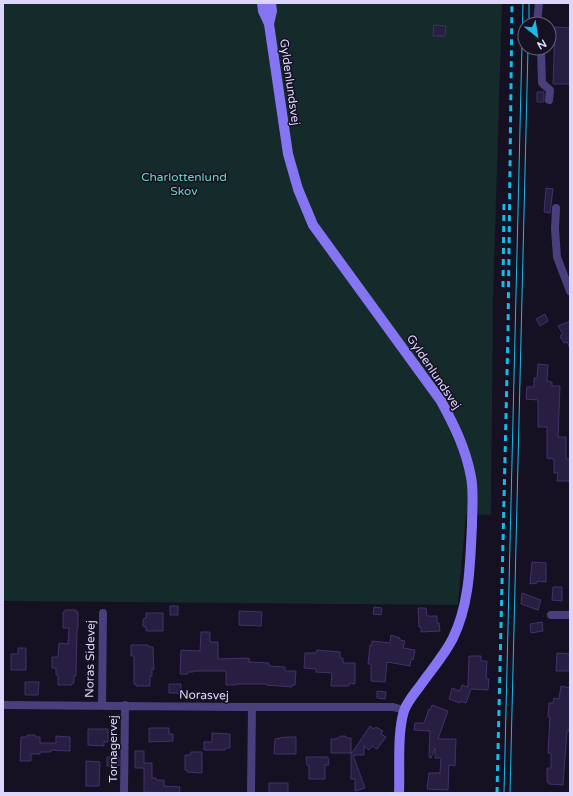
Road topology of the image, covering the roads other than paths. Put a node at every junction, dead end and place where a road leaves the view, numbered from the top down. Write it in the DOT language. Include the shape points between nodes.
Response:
graph roads {
  1 [pos="262,3"];
  2 [pos="271,3"];
  3 [pos="539,3"];
  4 [pos="538,16"];
  5 [pos="269,24"];
  6 [pos="541,56"];
  7 [pos="549,100"];
  8 [pos="556,208"];
  9 [pos="570,291"];
  10 [pos="103,613"];
  11 [pos="551,615"];
  12 [pos="570,615"];
  13 [pos="3,705"];
  14 [pos="102,705"];
  15 [pos="125,705"];
  16 [pos="252,707"];
  17 [pos="404,710"];
  18 [pos="124,793"];
  19 [pos="251,793"];
  20 [pos="399,793"];
  1 -- 5 [label="street, Gyldenlundsvej"];
  2 -- 5 [label="street, Gyldenlundsvej"];
  3 -- 4 [label="street"];
  5 -- 17 [label="street, Gyldenlundsvej" via="288,154 298,189 313,225 441,401 456,428 472,479 470,569 460,621 443,656"];
  6 -- 7 [label="street" via="542,83 550,90"];
  8 -- 9 [label="street" via="557,257"];
  10 -- 14 [label="street, Noras Sidevej"];
  11 -- 12 [label="street"];
  13 -- 14 [label="street, Norasvej"];
  14 -- 15 [label="street, Norasvej"];
  15 -- 16 [label="street, Norasvej"];
  15 -- 18 [label="street, Tornagervej"];
  16 -- 17 [label="street, Norasvej" via="393,707"];
  16 -- 19 [label="street"];
  17 -- 20 [label="street, Gyldenlundsvej" via="400,724"];
}
